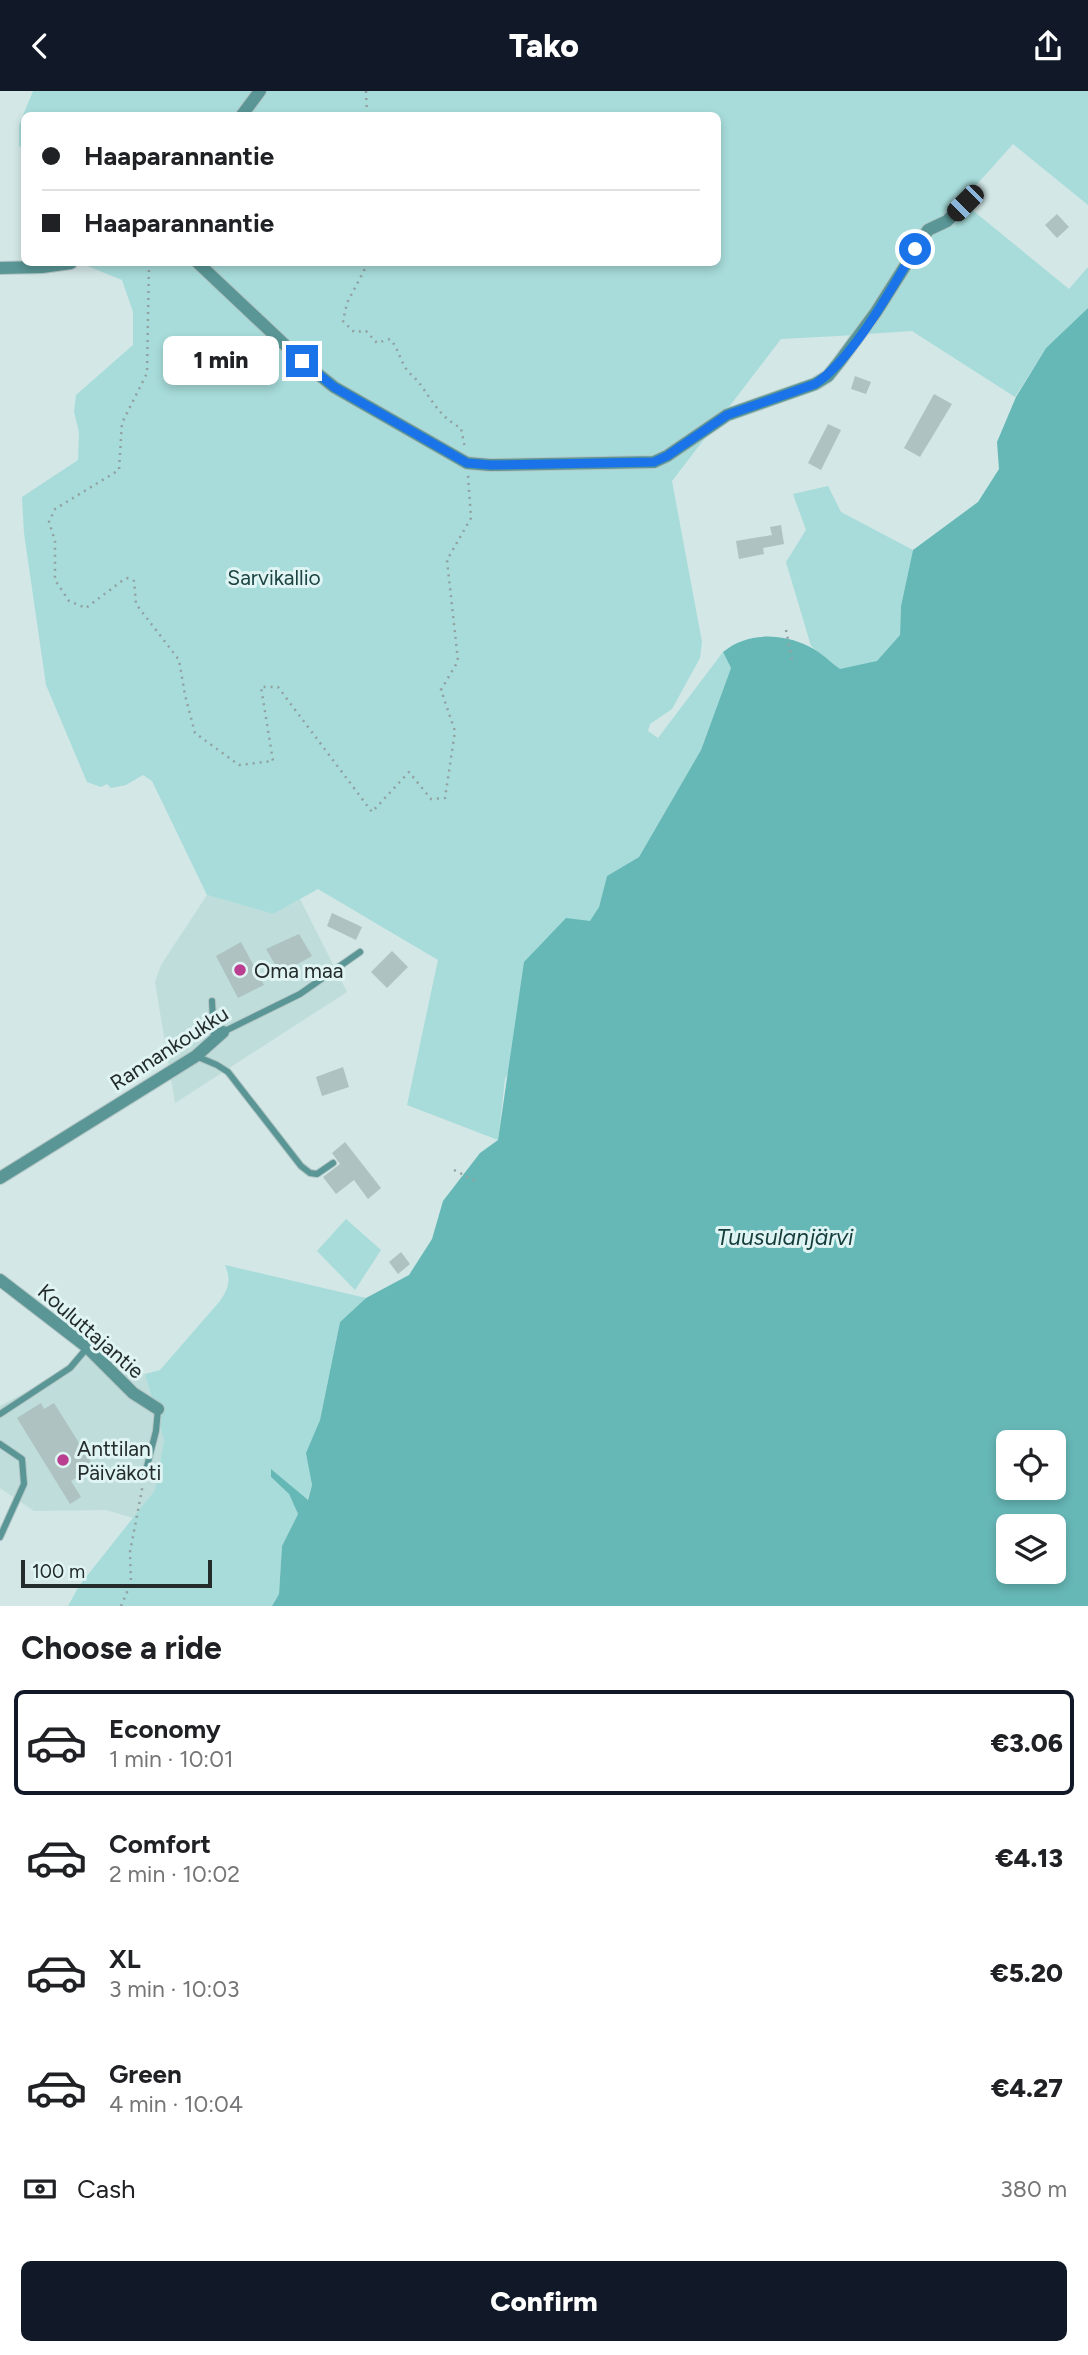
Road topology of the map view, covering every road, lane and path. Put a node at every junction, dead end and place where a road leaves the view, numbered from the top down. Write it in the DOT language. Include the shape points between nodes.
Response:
graph roads {
  1 [pos="260,91"];
  2 [pos="366,91"];
  3 [pos="244,112"];
  4 [pos="367,112"];
  5 [pos="965,203"];
  6 [pos="49,266"];
  7 [pos="149,266"];
  8 [pos="201,266"];
  9 [pos="366,266"];
  10 [pos="0,268"];
  11 [pos="467,463"];
  12 [pos="786,630"];
  13 [pos="792,660"];
  14 [pos="360,952"];
  15 [pos="212,1001"];
  16 [pos="218,1036"];
  17 [pos="196,1056"];
  18 [pos="333,1163"];
  19 [pos="454,1170"];
  20 [pos="0,1178"];
  21 [pos="476,1181"];
  22 [pos="0,1280"];
  23 [pos="87,1347"];
  24 [pos="158,1409"];
  25 [pos="0,1414"];
  26 [pos="0,1444"];
  27 [pos="145,1474"];
  28 [pos="0,1537"];
  29 [pos="121,1606"];
  1 -- 3 [label="street"];
  2 -- 4 [label="path"];
  5 -- 11 [label="street" via="947,221 928,230 848,351 828,376 815,384 727,415 654,462"];
  6 -- 10 [label="street"];
  7 -- 11 [label="path" via="146,373 122,423 119,470 55,509 49,521 55,541 55,580 69,601 86,608 128,578 134,581 136,604 179,660 195,733 239,765 273,761 261,687 278,687 372,813 409,772 430,799 445,798 454,731 441,690 458,661 447,560 471,518"];
  8 -- 11 [label="street" via="334,387"];
  9 -- 11 [label="path" via="343,320 354,332 366,331 377,343 390,338 430,403 461,428"];
  12 -- 13 [label="path"];
  14 -- 16 [label="lane, Rannankoukku" via="300,994"];
  15 -- 16 [label="lane"];
  16 -- 17 [label="street, Rannankoukku"];
  17 -- 18 [label="lane" via="228,1072 301,1166 317,1174"];
  17 -- 20 [label="street, Rannankoukku"];
  19 -- 21 [label="path"];
  22 -- 23 [label="street, Kouluttajantie"];
  23 -- 24 [label="street, Kouluttajantie" via="133,1393"];
  23 -- 25 [label="lane" via="70,1368"];
  24 -- 27 [label="lane"];
  26 -- 28 [label="lane" via="22,1459 24,1484"];
  27 -- 29 [label="path" via="130,1552 131,1583"];
}
